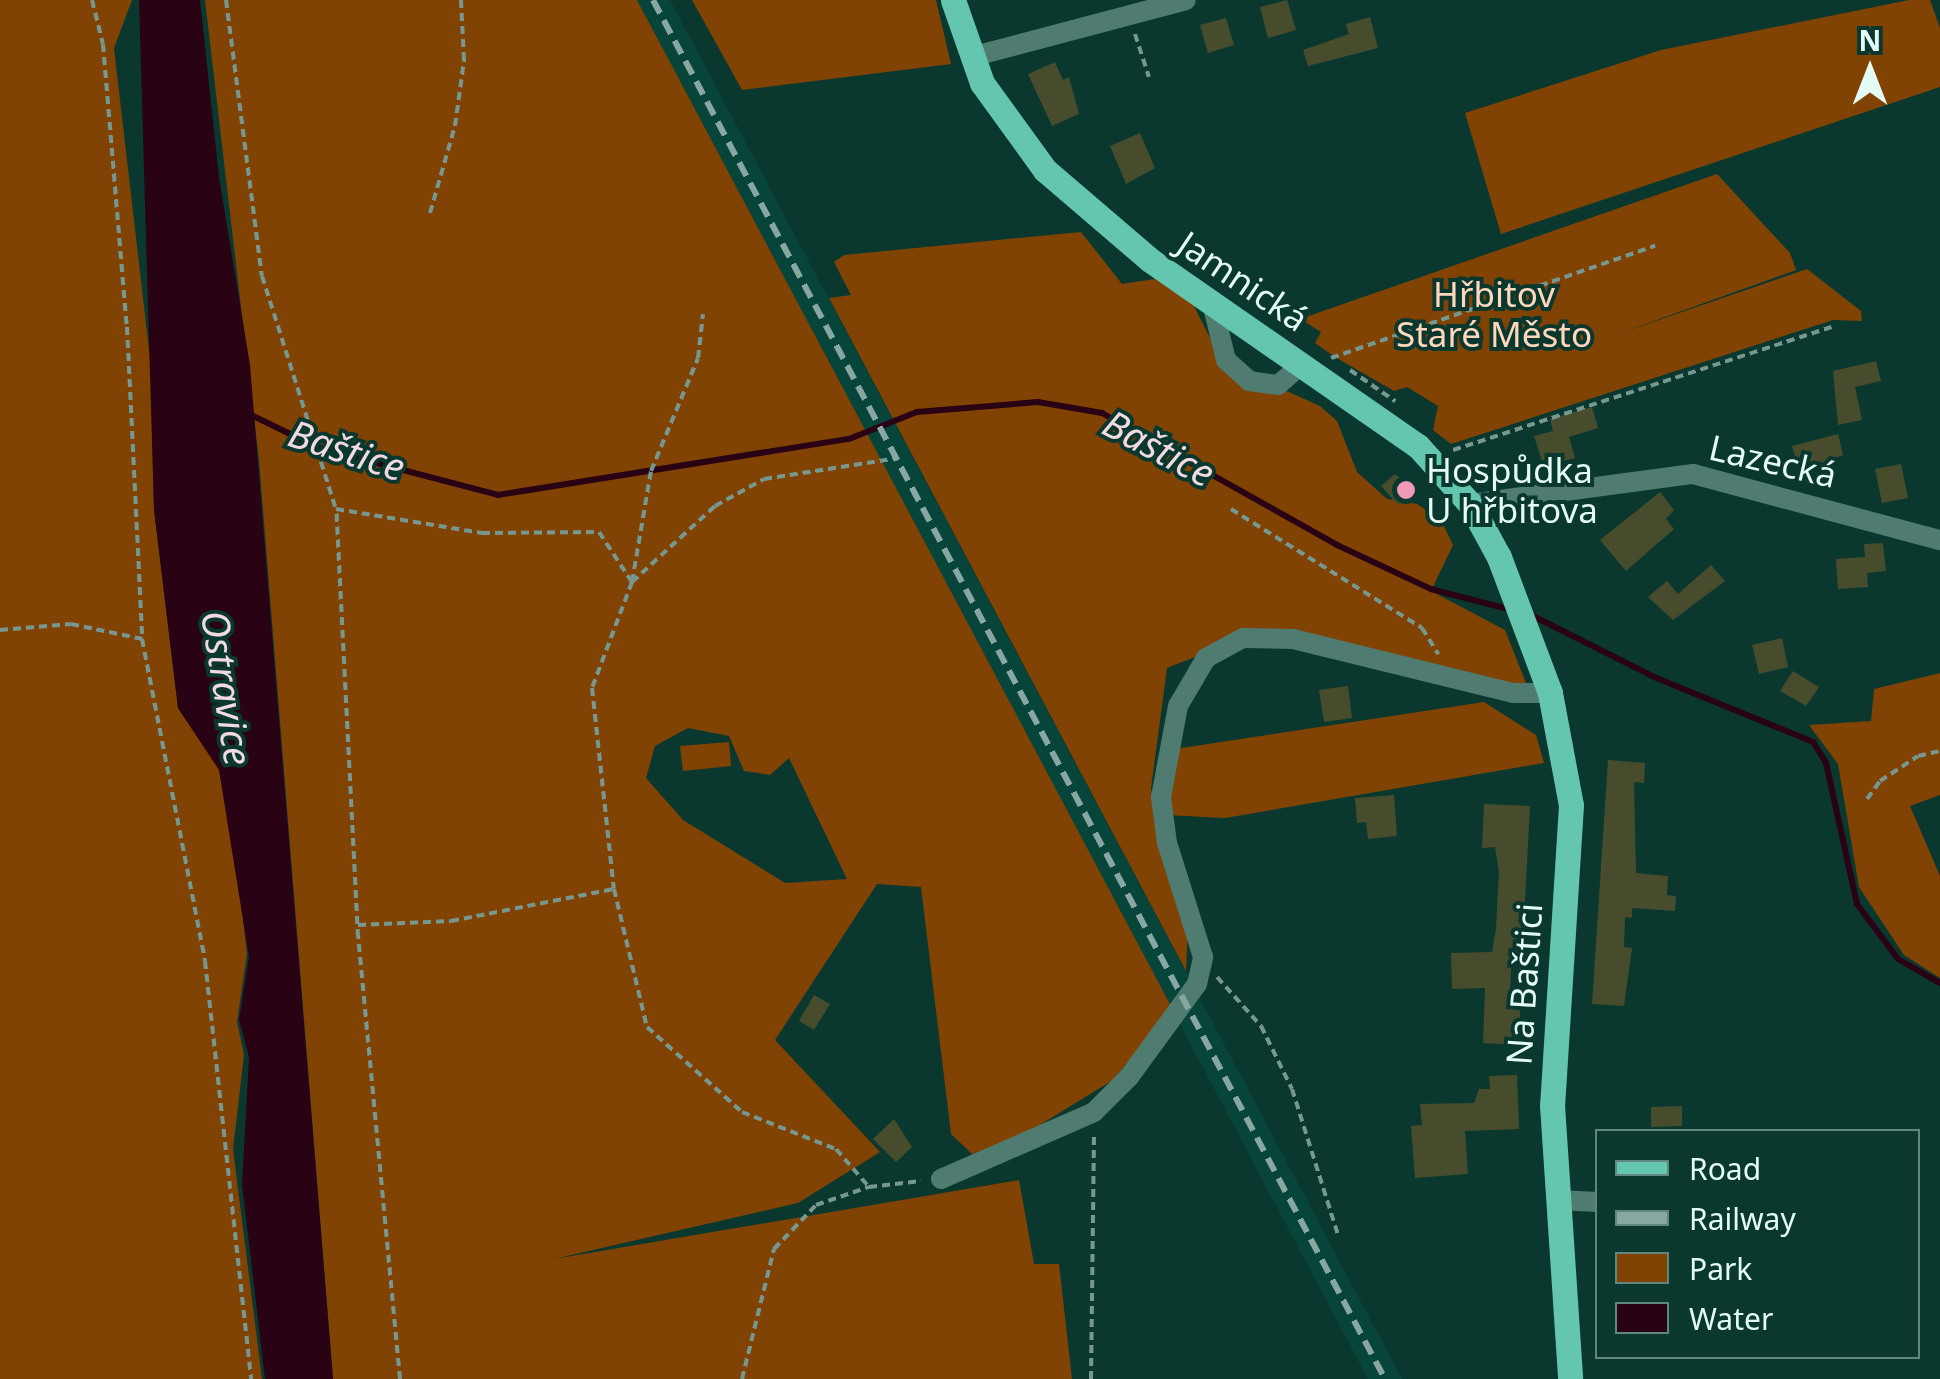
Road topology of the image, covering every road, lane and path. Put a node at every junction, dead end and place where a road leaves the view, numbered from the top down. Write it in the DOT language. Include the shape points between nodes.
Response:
graph roads {
  1 [pos="92,0"];
  2 [pos="226,0"];
  3 [pos="461,0"];
  4 [pos="954,0"];
  5 [pos="1186,0"];
  6 [pos="1128,15"];
  7 [pos="970,56"];
  8 [pos="1149,77"];
  9 [pos="430,213"];
  10 [pos="1656,246"];
  11 [pos="1212,303"];
  12 [pos="703,314"];
  13 [pos="1830,326"];
  14 [pos="1332,358"];
  15 [pos="1302,364"];
  16 [pos="1429,457"];
  17 [pos="898,458"];
  18 [pos="1470,504"];
  19 [pos="336,510"];
  20 [pos="1230,510"];
  21 [pos="1940,540"];
  22 [pos="632,582"];
  23 [pos="1517,601"];
  24 [pos="0,630"];
  25 [pos="142,638"];
  26 [pos="1448,677"];
  27 [pos="1550,692"];
  28 [pos="1940,751"];
  29 [pos="1867,798"];
  30 [pos="614,890"];
  31 [pos="358,925"];
  32 [pos="1201,966"];
  33 [pos="1094,1112"];
  34 [pos="941,1178"];
  35 [pos="870,1187"];
  36 [pos="1557,1200"];
  37 [pos="1595,1202"];
  38 [pos="1338,1235"];
  39 [pos="251,1379"];
  40 [pos="400,1379"];
  41 [pos="742,1379"];
  42 [pos="1091,1379"];
  43 [pos="1570,1379"];
  1 -- 25 [label="path" via="103,44 128,346"];
  2 -- 19 [label="path" via="262,276"];
  3 -- 9 [label="path" via="464,60 455,126"];
  4 -- 7 [label="main road, Jamnická"];
  5 -- 6 [label="street"];
  6 -- 7 [label="street"];
  6 -- 8 [label="path"];
  7 -- 11 [label="main road, Jamnická" via="1001,116 1045,170 1080,205"];
  10 -- 14 [label="path"];
  11 -- 15 [label="main road, Jamnická"];
  11 -- 15 [label="street" via="1226,360 1248,380 1278,385"];
  12 -- 22 [label="path" via="698,358 651,471"];
  13 -- 16 [label="path"];
  15 -- 16 [label="main road, Jamnická"];
  16 -- 18 [label="main road, Jamnická"];
  17 -- 22 [label="path" via="764,479 715,506"];
  18 -- 21 [label="street, Lazecká" via="1693,474"];
  18 -- 23 [label="main road, Jamnická"];
  19 -- 22 [label="path" via="482,533 599,532"];
  19 -- 31 [label="path"];
  20 -- 26 [label="path" via="1422,628"];
  22 -- 30 [label="path" via="592,688"];
  23 -- 27 [label="main road, Na Baštici"];
  24 -- 25 [label="path" via="70,624"];
  25 -- 39 [label="path" via="205,961"];
  26 -- 27 [label="street" via="1513,693"];
  26 -- 32 [label="street" via="1293,639 1243,638 1206,658 1178,706 1161,796"];
  27 -- 36 [label="main road, Na Baštici" via="1571,804 1552,1078"];
  28 -- 29 [label="path" via="1918,756"];
  30 -- 31 [label="path" via="452,920"];
  30 -- 35 [label="path" via="647,1027 742,1112 836,1149"];
  31 -- 40 [label="path"];
  32 -- 33 [label="street" via="1186,1001"];
  32 -- 38 [label="path" via="1232,988 1261,1026 1292,1089"];
  33 -- 34 [label="street"];
  33 -- 42 [label="path"];
  34 -- 35 [label="path"];
  35 -- 41 [label="path" via="816,1205 774,1249"];
  36 -- 37 [label="street"];
  36 -- 43 [label="main road, Na Baštici"];
}
